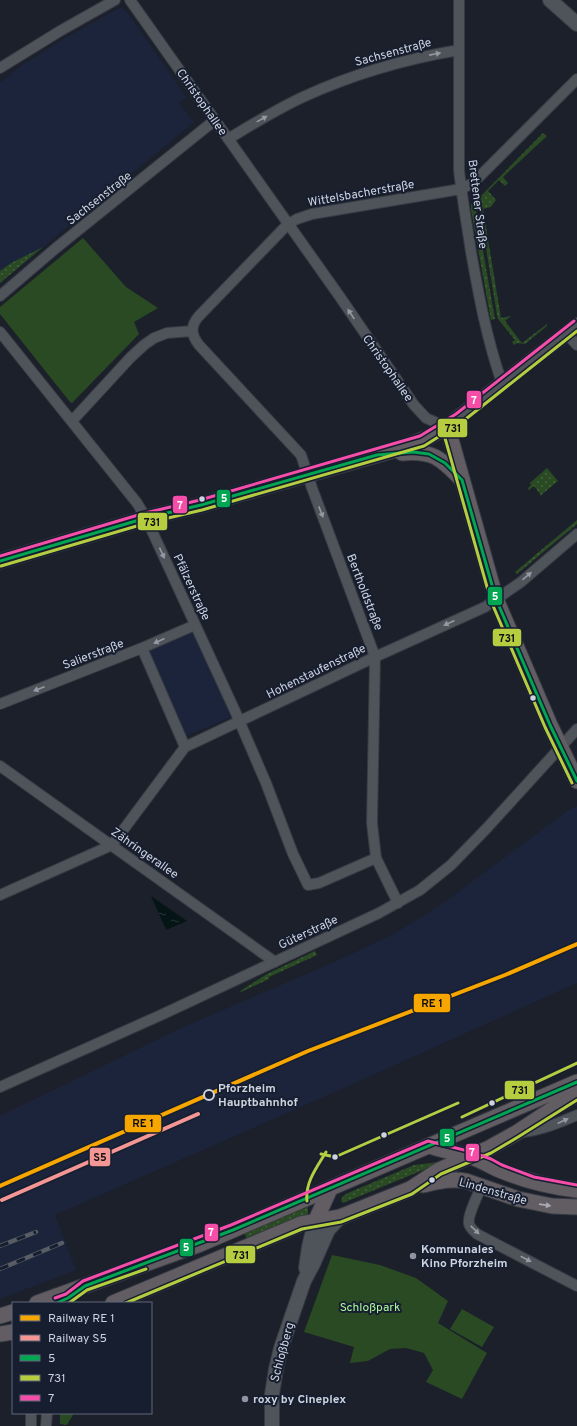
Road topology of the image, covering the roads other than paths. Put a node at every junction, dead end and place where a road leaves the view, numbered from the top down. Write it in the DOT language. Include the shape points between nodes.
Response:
graph roads {
  1 [pos="115,0"];
  2 [pos="130,0"];
  3 [pos="458,0"];
  4 [pos="550,0"];
  5 [pos="577,24"];
  6 [pos="459,50"];
  7 [pos="0,68"];
  8 [pos="577,79"];
  9 [pos="215,120"];
  10 [pos="228,139"];
  11 [pos="461,189"];
  12 [pos="288,224"];
  13 [pos="0,296"];
  14 [pos="572,329"];
  15 [pos="192,331"];
  16 [pos="0,332"];
  17 [pos="577,345"];
  18 [pos="502,383"];
  19 [pos="72,421"];
  20 [pos="446,427"];
  21 [pos="377,455"];
  22 [pos="308,475"];
  23 [pos="462,480"];
  24 [pos="146,518"];
  25 [pos="577,534"];
  26 [pos="0,561"];
  27 [pos="496,599"];
  28 [pos="195,625"];
  29 [pos="142,648"];
  30 [pos="375,657"];
  31 [pos="0,704"];
  32 [pos="239,722"];
  33 [pos="577,729"];
  34 [pos="185,747"];
  35 [pos="560,748"];
  36 [pos="0,766"];
  37 [pos="574,774"];
  38 [pos="112,846"];
  39 [pos="376,858"];
  40 [pos="0,895"];
  41 [pos="398,903"];
  42 [pos="275,962"];
  43 [pos="577,1082"];
  44 [pos="0,1087"];
  45 [pos="577,1094"];
  46 [pos="501,1115"];
  47 [pos="577,1115"];
  48 [pos="507,1139"];
  49 [pos="429,1146"];
  50 [pos="470,1157"];
  51 [pos="509,1174"];
  52 [pos="481,1187"];
  53 [pos="330,1189"];
  54 [pos="410,1189"];
  55 [pos="577,1190"];
  56 [pos="577,1207"];
  57 [pos="340,1217"];
  58 [pos="315,1222"];
  59 [pos="304,1281"];
  60 [pos="85,1286"];
  61 [pos="577,1286"];
  62 [pos="40,1302"];
  63 [pos="59,1302"];
  64 [pos="114,1302"];
  65 [pos="12,1312"];
  66 [pos="0,1316"];
  67 [pos="12,1332"];
  68 [pos="0,1334"];
  69 [pos="31,1414"];
  70 [pos="47,1414"];
  71 [pos="31,1426"];
  72 [pos="46,1426"];
  73 [pos="272,1426"];
  1 -- 7 [label="street"];
  2 -- 9 [label="street, Christophallee"];
  3 -- 6 [label="street, Brettener Straße"];
  4 -- 5 [label="main road"];
  10 -- 6 [label="street, Sachsenstraße, one-way" via="282,108 339,82 407,60"];
  6 -- 11 [label="street, Brettener Straße"];
  8 -- 11 [label="street, Wittelsbacherstraße" via="476,181"];
  9 -- 10 [label="street, Christophallee"];
  9 -- 13 [label="street, Sachsenstraße"];
  10 -- 12 [label="street, Christophallee"];
  11 -- 12 [label="street, Wittelsbacherstraße" via="312,214"];
  11 -- 18 [label="street, Brettener Straße" via="479,297"];
  12 -- 15 [label="street, Wittelsbacherstraße" via="199,316"];
  20 -- 12 [label="street, Christophallee, one-way" via="426,418 414,405"];
  14 -- 17 [label="street"];
  14 -- 18 [label="main road"];
  15 -- 19 [label="street" via="167,333 144,344"];
  15 -- 22 [label="street, Bertholdstraße" via="199,345 299,451"];
  16 -- 19 [label="street, Pfälzerstraße"];
  18 -- 20 [label="main road"];
  19 -- 24 [label="street, Pfälzerstraße" via="138,503"];
  20 -- 21 [label="main road" via="422,441"];
  20 -- 23 [label="main road"];
  21 -- 22 [label="main road"];
  21 -- 23 [label="main road" via="413,452 428,454 445,463"];
  22 -- 24 [label="main road"];
  22 -- 30 [label="street, Bertholdstraße, one-way"];
  23 -- 27 [label="main road"];
  24 -- 26 [label="main road"];
  24 -- 28 [label="street, Pfälzerstraße, one-way"];
  27 -- 25 [label="street, Hohenstaufenstraße, one-way" via="521,582"];
  27 -- 30 [label="street, Hohenstaufenstraße, one-way" via="485,607"];
  27 -- 35 [label="main road"];
  28 -- 29 [label="street, Salierstraße, one-way"];
  28 -- 32 [label="street, Pfälzerstraße"];
  29 -- 31 [label="street, Salierstraße, one-way"];
  29 -- 34 [label="street"];
  30 -- 32 [label="street, Hohenstaufenstraße"];
  30 -- 39 [label="street, Bertholdstraße" via="372,823"];
  32 -- 34 [label="street, Hohenstaufenstraße"];
  32 -- 39 [label="street, Pfälzerstraße" via="308,885 319,883"];
  33 -- 35 [label="street, Güterstraße"];
  34 -- 38 [label="street, Hohenstaufenstraße"];
  35 -- 37 [label="main road"];
  35 -- 41 [label="street, Güterstraße" via="450,865 427,885"];
  36 -- 38 [label="street, Zähringerallee"];
  38 -- 40 [label="street"];
  38 -- 42 [label="street, Zähringerallee"];
  39 -- 41 [label="street, Bertholdstraße"];
  41 -- 42 [label="street, Güterstraße"];
  42 -- 44 [label="street, Güterstraße"];
  43 -- 46 [label="main road"];
  45 -- 48 [label="main road"];
  46 -- 48 [label="main road" via="507,1118"];
  46 -- 49 [label="main road"];
  48 -- 47 [label="street, one-way" via="549,1127"];
  48 -- 50 [label="main road"];
  48 -- 51 [label="main road" via="497,1151 496,1157"];
  49 -- 50 [label="main road, Lindenstraße"];
  49 -- 53 [label="main road"];
  50 -- 51 [label="main road, Lindenstraße"];
  50 -- 54 [label="main road" via="439,1170"];
  51 -- 55 [label="main road, Lindenstraße"];
  52 -- 54 [label="main road, Lindenstraße" via="466,1181 453,1180"];
  52 -- 56 [label="main road, Lindenstraße, one-way" via="537,1204"];
  52 -- 61 [label="street, one-way" via="469,1218 472,1229 477,1234"];
  53 -- 58 [label="main road"];
  53 -- 60 [label="main road" via="198,1245"];
  54 -- 57 [label="main road"];
  57 -- 58 [label="main road"];
  57 -- 59 [label="main road, Schloßberg" via="328,1230"];
  58 -- 59 [label="main road, Schloßberg"];
  58 -- 64 [label="main road" via="301,1224"];
  59 -- 73 [label="main road, Schloßberg" via="276,1369 271,1404"];
  60 -- 62 [label="main road"];
  60 -- 63 [label="street"];
  65 -- 66 [label="main road"];
  67 -- 68 [label="main road"];
  69 -- 71 [label="street"];
  70 -- 72 [label="street"];
}
